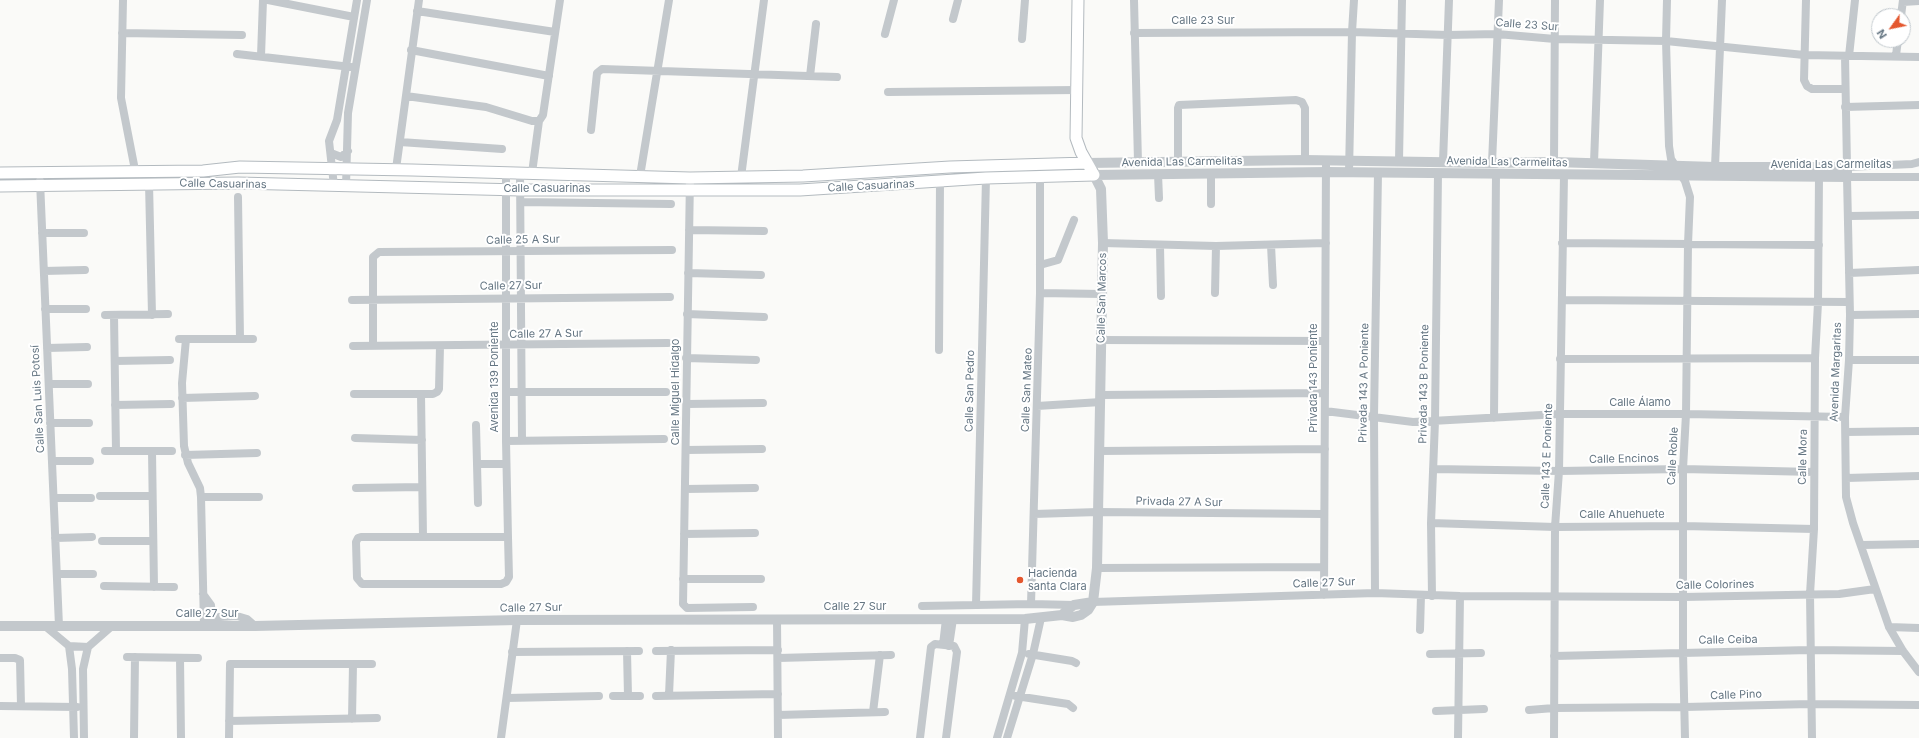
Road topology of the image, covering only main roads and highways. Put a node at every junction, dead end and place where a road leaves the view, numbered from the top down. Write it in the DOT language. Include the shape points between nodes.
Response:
graph roads {
  1 [pos="1078,0"];
  2 [pos="1087,163"];
  3 [pos="0,173"];
  4 [pos="1094,175"];
  5 [pos="0,186"];
  1 -- 2 [label="main road, Calle San Marcos" via="1076,138"];
  2 -- 3 [label="main road, Calle Casuarinas" via="950,167 803,176 690,178 240,167 203,171"];
  2 -- 4 [label="main road, Calle San Marcos"];
  4 -- 5 [label="main road, Calle Casuarinas" via="986,178 800,190 506,190 149,183"];
}
